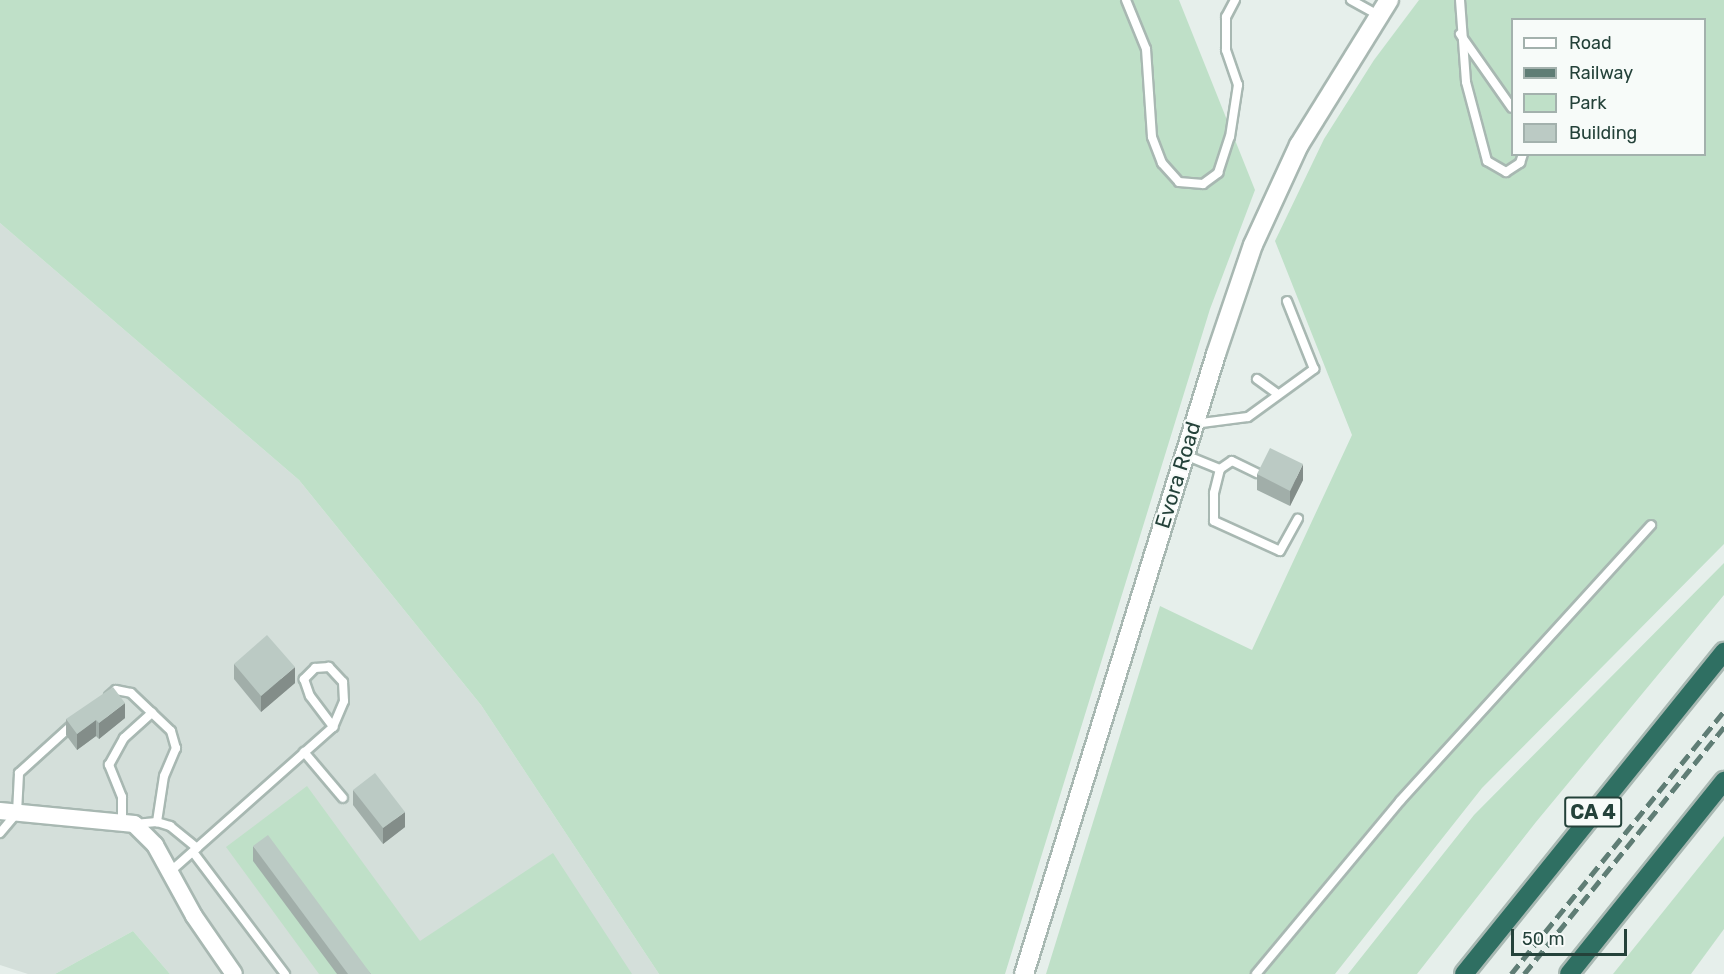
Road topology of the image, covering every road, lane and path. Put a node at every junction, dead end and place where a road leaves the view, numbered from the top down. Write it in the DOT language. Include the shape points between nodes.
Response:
graph roads {
  1 [pos="1126,0"];
  2 [pos="1235,0"];
  3 [pos="1351,0"];
  4 [pos="1460,0"];
  5 [pos="1383,7"];
  6 [pos="1460,33"];
  7 [pos="1511,107"];
  8 [pos="1522,156"];
  9 [pos="1287,300"];
  10 [pos="1257,379"];
  11 [pos="1278,394"];
  12 [pos="1194,424"];
  13 [pos="1185,455"];
  14 [pos="1220,469"];
  15 [pos="1257,473"];
  16 [pos="1298,519"];
  17 [pos="1651,525"];
  18 [pos="1724,652"];
  19 [pos="99,703"];
  20 [pos="152,713"];
  21 [pos="82,716"];
  22 [pos="333,727"];
  23 [pos="304,752"];
  24 [pos="1724,781"];
  25 [pos="343,798"];
  26 [pos="0,811"];
  27 [pos="17,813"];
  28 [pos="128,822"];
  29 [pos="157,822"];
  30 [pos="0,833"];
  31 [pos="195,850"];
  32 [pos="172,870"];
  33 [pos="234,974"];
  34 [pos="285,974"];
  35 [pos="1024,974"];
  36 [pos="1257,974"];
  37 [pos="1464,974"];
  38 [pos="1569,974"];
  1 -- 2 [label="lane" via="1146,49 1152,137 1162,163 1179,182 1203,184 1218,173 1230,137 1238,85 1226,50 1226,17"];
  3 -- 5 [label="lane"];
  4 -- 6 [label="lane"];
  5 -- 12 [label="street, Evora Road" via="1326,96 1265,216 1233,299"];
  6 -- 7 [label="lane"];
  6 -- 8 [label="lane" via="1466,82 1487,162 1506,172 1520,163"];
  9 -- 11 [label="lane" via="1314,369"];
  10 -- 11 [label="lane"];
  11 -- 12 [label="lane" via="1248,417"];
  12 -- 13 [label="street, Evora Road"];
  13 -- 14 [label="lane"];
  13 -- 35 [label="street, Evora Road"];
  14 -- 15 [label="lane" via="1232,461"];
  14 -- 16 [label="lane" via="1214,493 1214,521 1280,551"];
  17 -- 36 [label="lane" via="1400,801"];
  18 -- 37 [label="highway, CA 4"];
  19 -- 20 [label="lane" via="116,690 131,693"];
  20 -- 28 [label="lane" via="124,738 109,765"];
  20 -- 29 [label="lane" via="171,731 176,748 164,776"];
  21 -- 27 [label="lane" via="19,773"];
  22 -- 22 [label="lane" via="344,701 343,682 329,667 315,668 304,679 310,696"];
  22 -- 23 [label="lane"];
  23 -- 25 [label="lane"];
  23 -- 31 [label="lane"];
  24 -- 38 [label="highway"];
  26 -- 27 [label="street"];
  27 -- 28 [label="street"];
  27 -- 30 [label="lane"];
  28 -- 29 [label="lane"];
  28 -- 32 [label="street"];
  29 -- 31 [label="lane" via="181,832"];
  31 -- 32 [label="lane"];
  31 -- 34 [label="lane"];
  32 -- 33 [label="street" via="194,916"];
}
